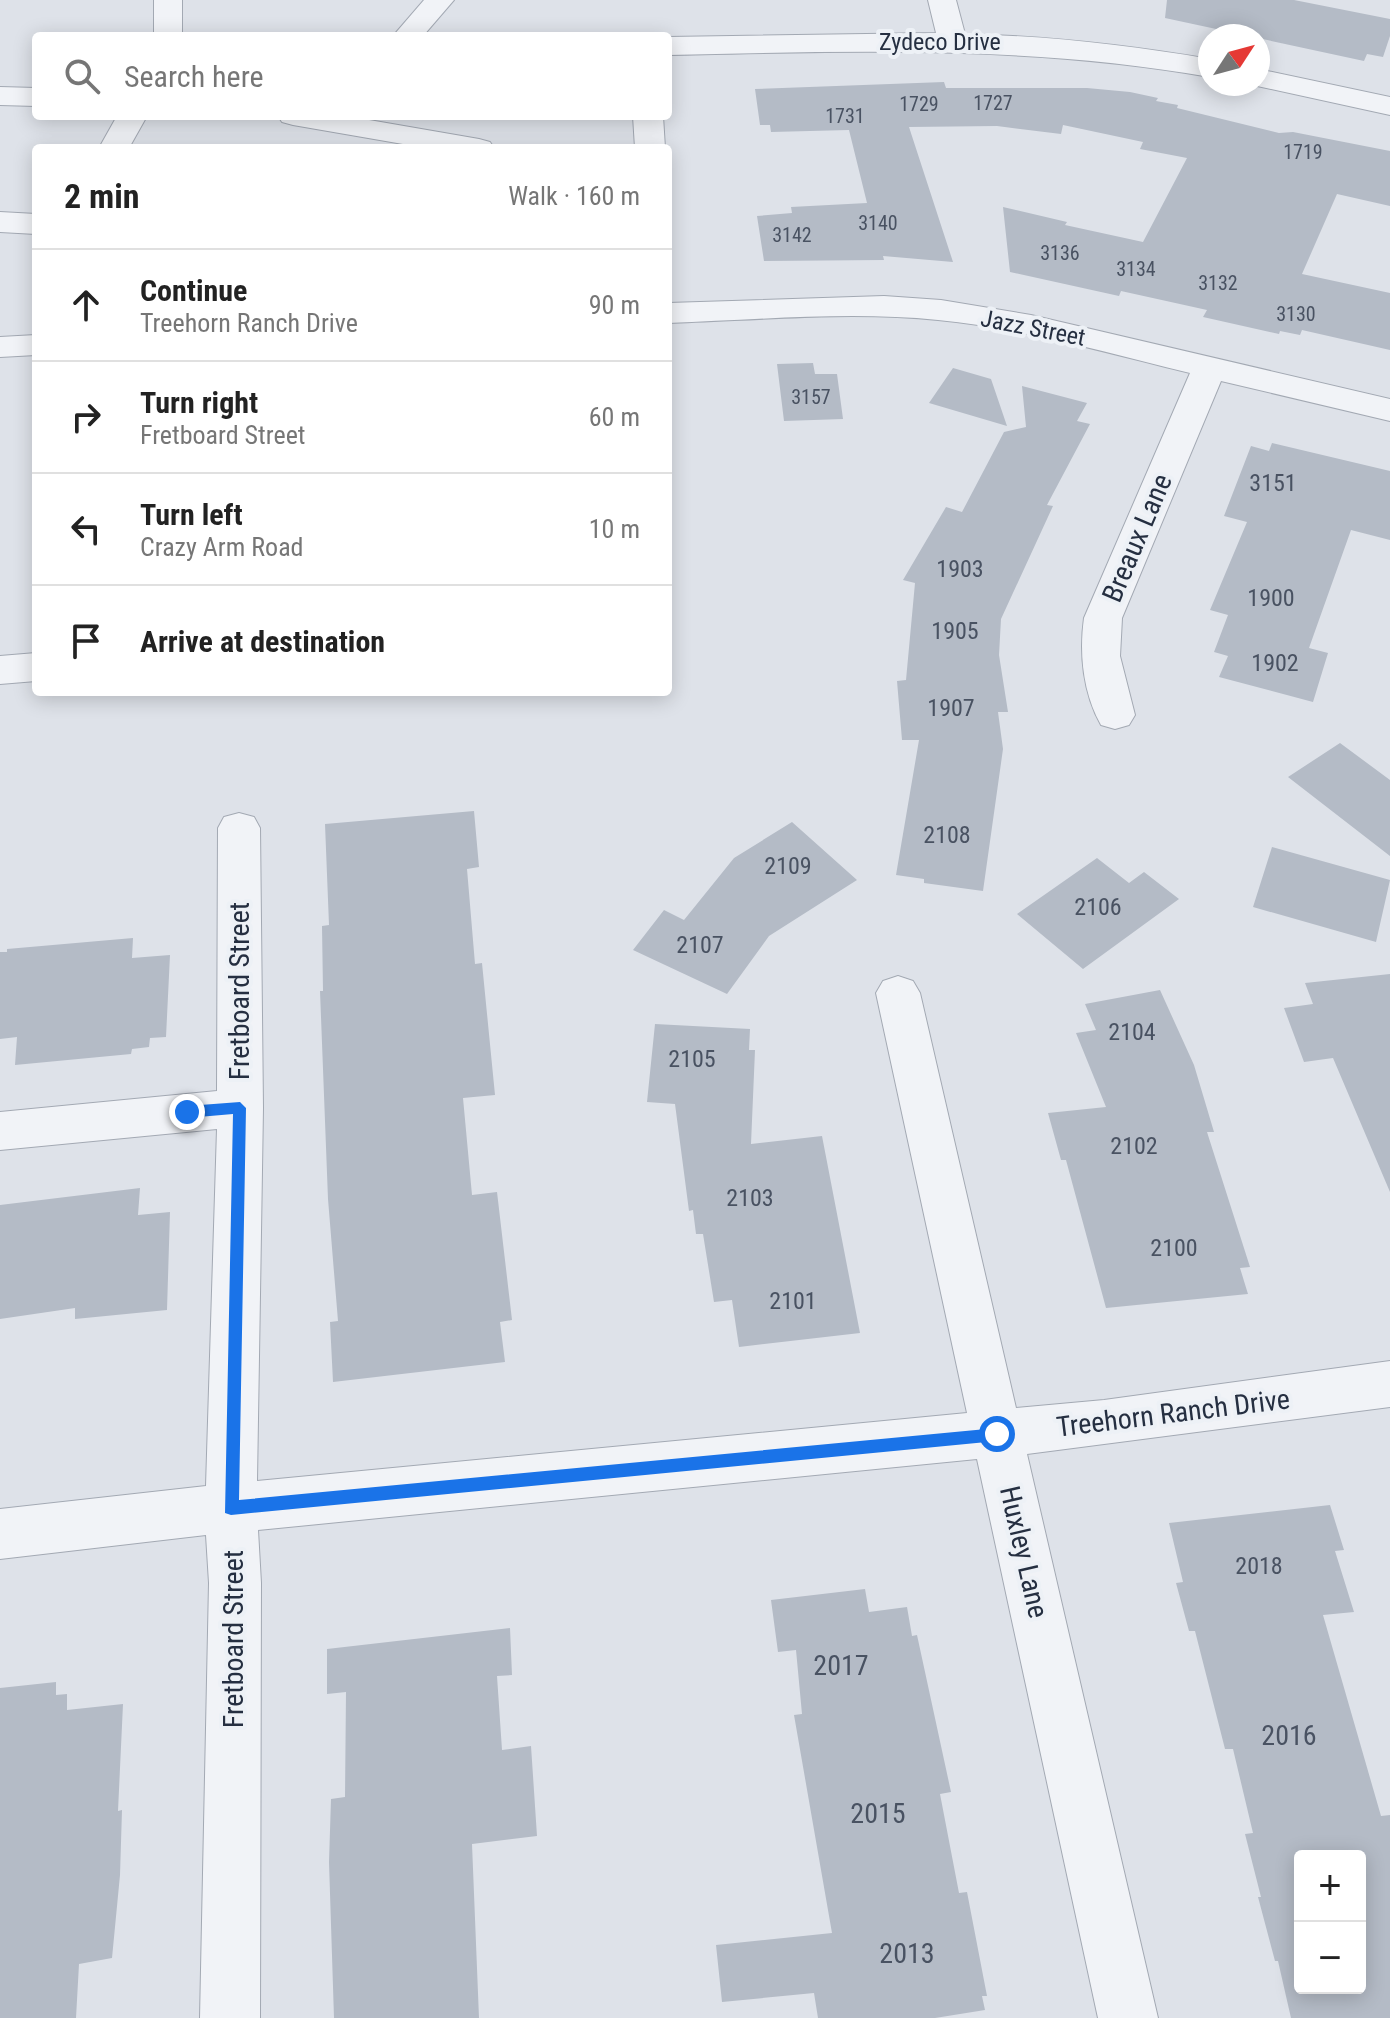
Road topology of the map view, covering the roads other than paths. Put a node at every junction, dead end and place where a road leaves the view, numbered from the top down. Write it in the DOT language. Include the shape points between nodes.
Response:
graph roads {
  1 [pos="168,0"];
  2 [pos="440,0"];
  3 [pos="942,0"];
  4 [pos="168,32"];
  5 [pos="411,32"];
  6 [pos="952,41"];
  7 [pos="672,46"];
  8 [pos="1198,65"];
  9 [pos="1270,81"];
  10 [pos="0,96"];
  11 [pos="32,97"];
  12 [pos="1390,106"];
  13 [pos="130,120"];
  14 [pos="340,120"];
  15 [pos="648,120"];
  16 [pos="116,144"];
  17 [pos="459,144"];
  18 [pos="650,144"];
  19 [pos="0,222"];
  20 [pos="32,224"];
  21 [pos="672,313"];
  22 [pos="32,345"];
  23 [pos="0,347"];
  24 [pos="1210,366"];
  25 [pos="1390,410"];
  26 [pos="32,667"];
  27 [pos="0,670"];
  28 [pos="1115,715"];
  29 [pos="239,828"];
  30 [pos="898,993"];
  31 [pos="240,1108"];
  32 [pos="0,1131"];
  33 [pos="1390,1384"];
  34 [pos="997,1434"];
  35 [pos="231,1508"];
  36 [pos="0,1534"];
  37 [pos="230,2018"];
  38 [pos="1128,2018"];
  1 -- 4 [label="street"];
  2 -- 5 [label="street"];
  3 -- 6 [label="street"];
  6 -- 7 [label="street, Zydeco Drive"];
  6 -- 8 [label="street, Zydeco Drive" via="1059,45"];
  9 -- 12 [label="street"];
  10 -- 11 [label="street"];
  13 -- 16 [label="street"];
  14 -- 17 [label="street"];
  15 -- 18 [label="street"];
  19 -- 20 [label="street"];
  21 -- 24 [label="street, Jazz Street" via="884,306 941,310"];
  22 -- 23 [label="street"];
  24 -- 25 [label="street, Jazz Street"];
  24 -- 28 [label="street, Breaux Lane" via="1103,618 1098,644"];
  26 -- 27 [label="street"];
  29 -- 31 [label="street, Fretboard Street"];
  30 -- 34 [label="street, Huxley Lane"];
  31 -- 32 [label="street"];
  31 -- 35 [label="street, Fretboard Street"];
  33 -- 34 [label="street, Treehorn Ranch Drive"];
  34 -- 35 [label="street, Treehorn Ranch Drive"];
  34 -- 38 [label="street, Huxley Lane"];
  35 -- 36 [label="street, Treehorn Ranch Drive"];
  35 -- 37 [label="street, Fretboard Street" via="235,1583"];
}
